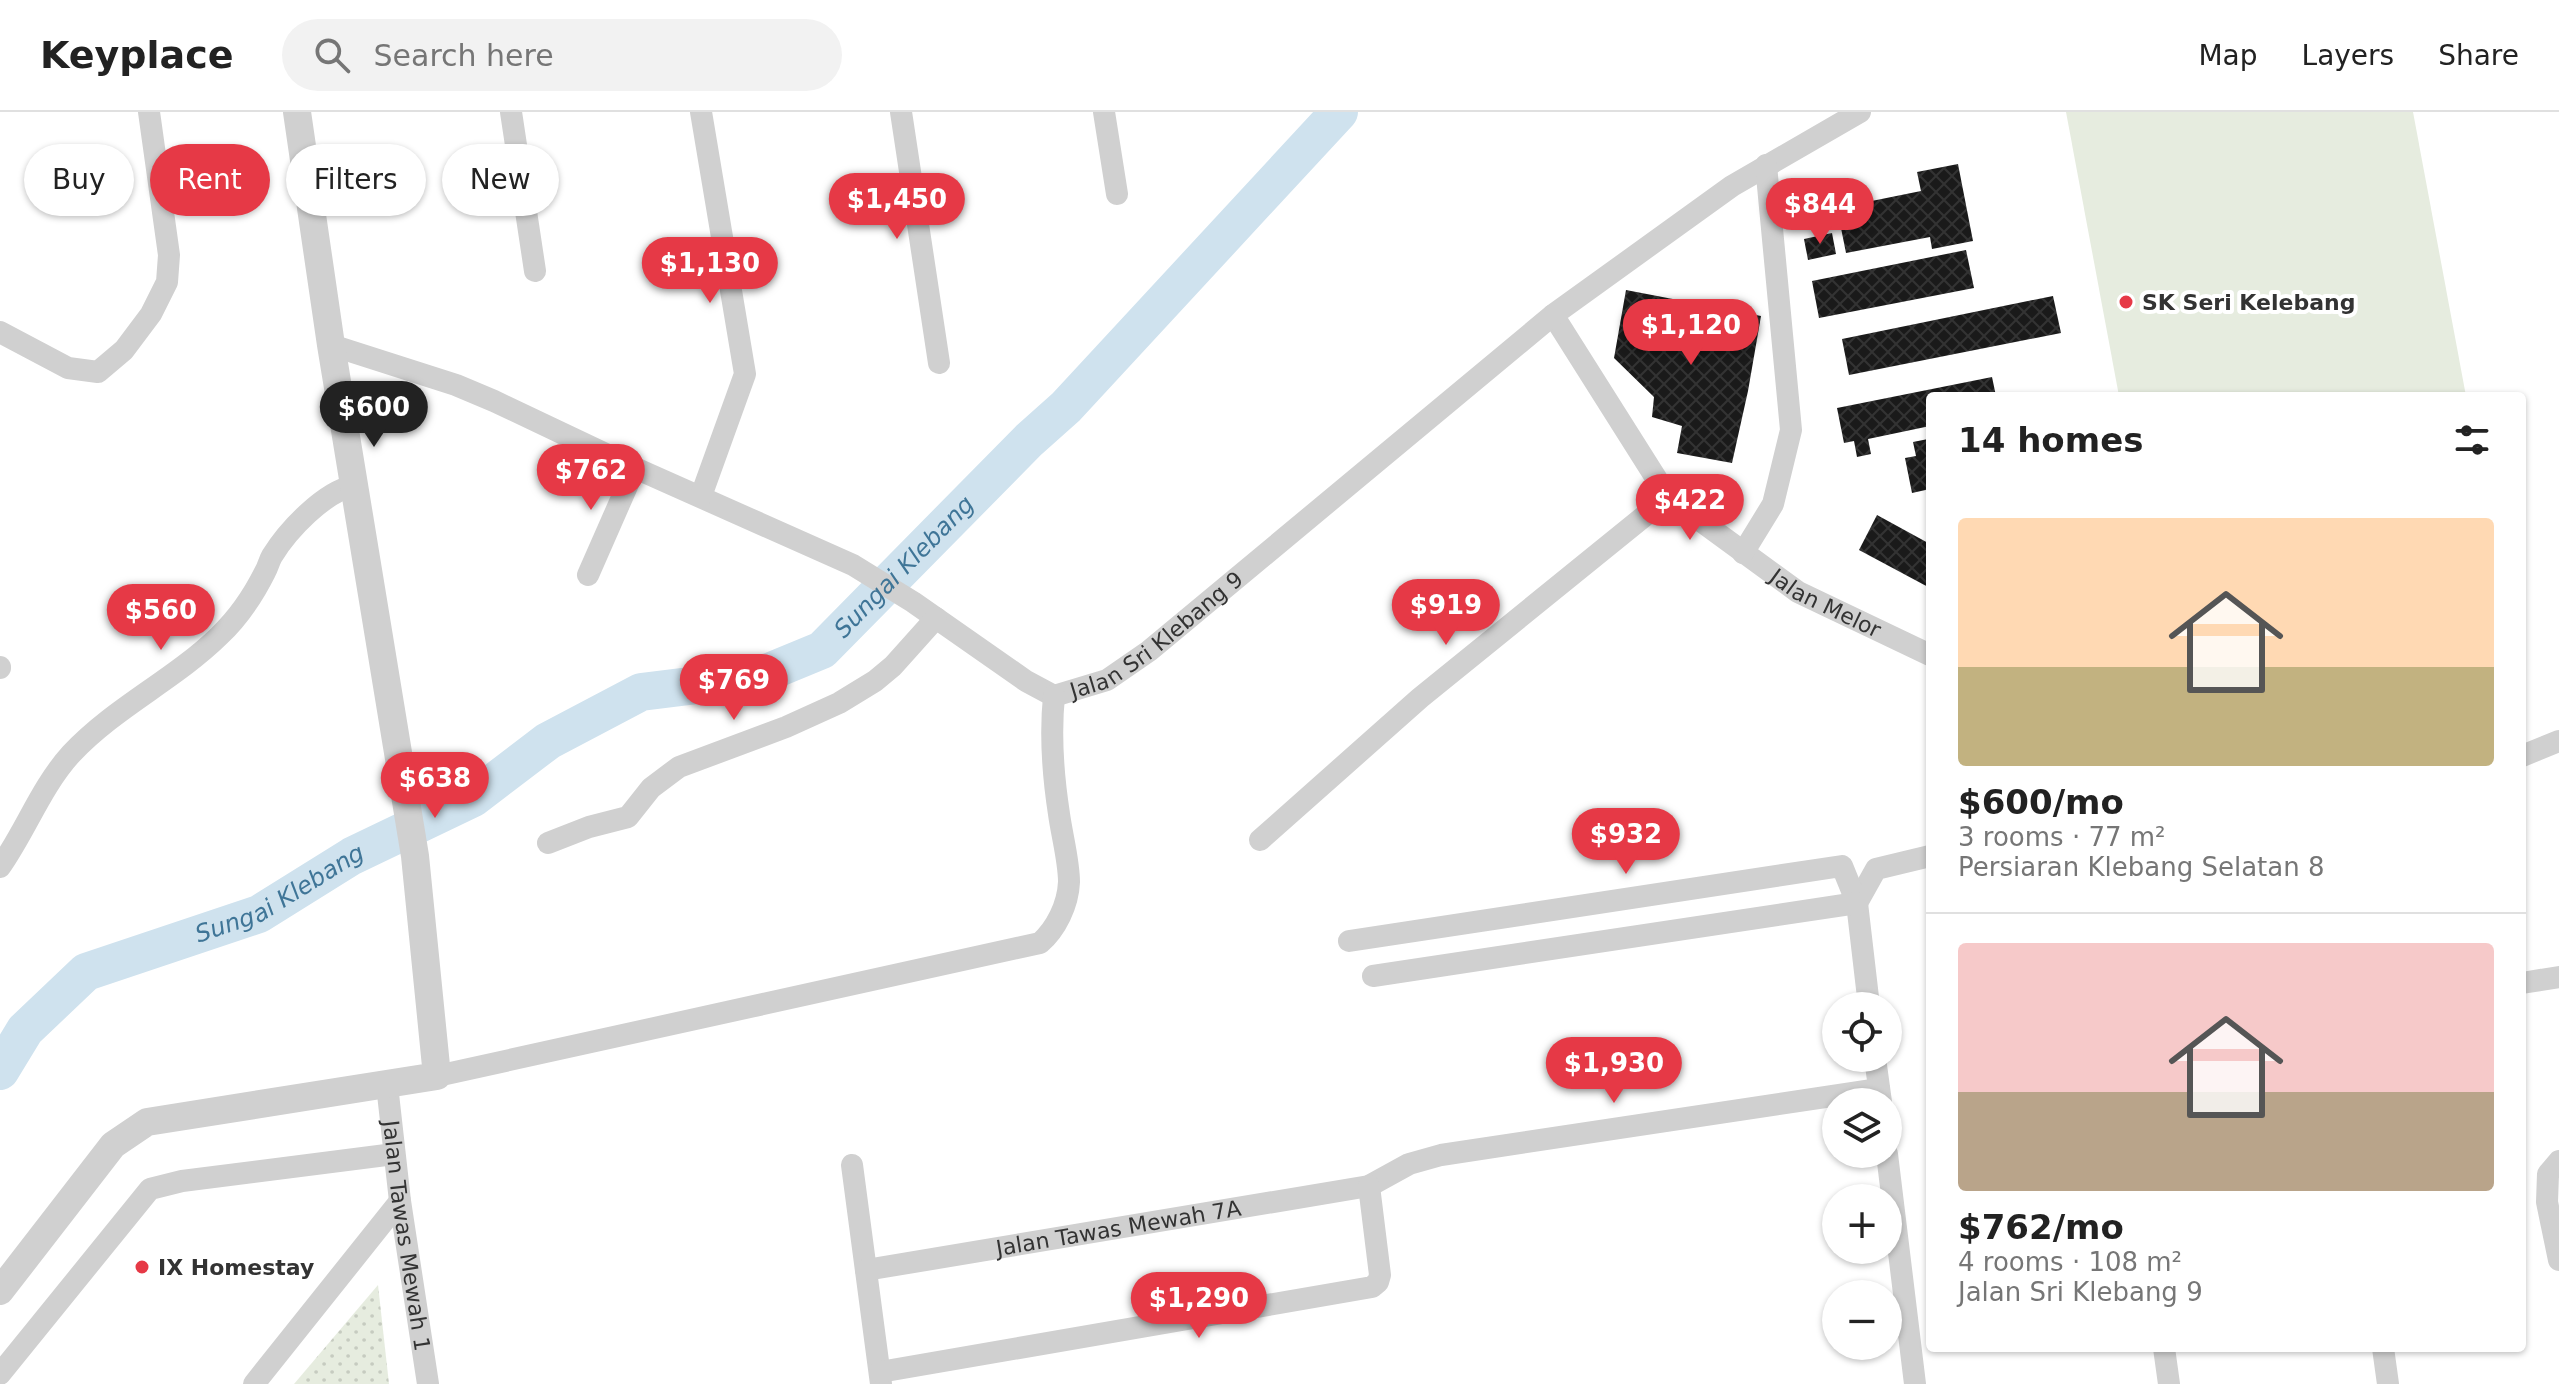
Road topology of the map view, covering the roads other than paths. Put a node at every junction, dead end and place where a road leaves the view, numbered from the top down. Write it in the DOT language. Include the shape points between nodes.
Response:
graph roads {
  1 [pos="149,112"];
  2 [pos="297,112"];
  3 [pos="511,112"];
  4 [pos="701,112"];
  5 [pos="901,112"];
  6 [pos="1104,112"];
  7 [pos="1860,112"];
  8 [pos="1766,165"];
  9 [pos="1117,194"];
  10 [pos="535,271"];
  11 [pos="1553,315"];
  12 [pos="0,332"];
  13 [pos="331,345"];
  14 [pos="939,363"];
  15 [pos="635,468"];
  16 [pos="353,486"];
  17 [pos="701,496"];
  18 [pos="1668,497"];
  19 [pos="1743,553"];
  20 [pos="588,575"];
  21 [pos="936,618"];
  22 [pos="1926,653"];
  23 [pos="1054,696"];
  24 [pos="2559,741"];
  25 [pos="2526,754"];
  26 [pos="1260,840"];
  27 [pos="548,843"];
  28 [pos="1926,857"];
  29 [pos="0,867"];
  30 [pos="1857,903"];
  31 [pos="1349,941"];
  32 [pos="1373,976"];
  33 [pos="2559,977"];
  34 [pos="2526,982"];
  35 [pos="1867,992"];
  36 [pos="437,1076"];
  37 [pos="387,1085"];
  38 [pos="1822,1104"];
  39 [pos="394,1154"];
  40 [pos="2559,1161"];
  41 [pos="852,1165"];
  42 [pos="1889,1168"];
  43 [pos="1369,1186"];
  44 [pos="400,1201"];
  45 [pos="2559,1260"];
  46 [pos="866,1270"];
  47 [pos="0,1291"];
  48 [pos="2165,1352"];
  49 [pos="2384,1352"];
  50 [pos="0,1374"];
  51 [pos="881,1378"];
  52 [pos="254,1384"];
  53 [pos="428,1384"];
  54 [pos="1915,1384"];
  55 [pos="2169,1384"];
  56 [pos="2388,1384"];
  1 -- 12 [label="street" via="169,255 167,282 151,314 124,350 98,372 68,368"];
  2 -- 13 [label="street"];
  3 -- 10 [label="street"];
  4 -- 17 [label="street" via="745,374"];
  5 -- 14 [label="street"];
  6 -- 9 [label="street"];
  7 -- 8 [label="street, Jalan Sri Klebang 9"];
  8 -- 11 [label="street, Jalan Sri Klebang 9"];
  8 -- 19 [label="street" via="1791,430 1773,504"];
  11 -- 18 [label="street, Jalan Melor"];
  11 -- 23 [label="street, Jalan Sri Klebang 9" via="1149,651 1107,680"];
  13 -- 15 [label="street, Jalan Sri Klebang 9" via="456,385"];
  13 -- 16 [label="street"];
  15 -- 17 [label="street, Jalan Sri Klebang 9"];
  15 -- 20 [label="street"];
  16 -- 29 [label="street" via="319,504 294,529 219,636 72,753"];
  16 -- 36 [label="street" via="415,856"];
  17 -- 21 [label="street, Jalan Sri Klebang 9" via="853,565"];
  18 -- 19 [label="street, Jalan Melor"];
  18 -- 26 [label="street" via="1420,698"];
  19 -- 22 [label="street, Jalan Melor" via="1798,592"];
  21 -- 23 [label="street, Jalan Sri Klebang 9"];
  21 -- 27 [label="street" via="893,666 839,703 679,767 651,788 628,817"];
  23 -- 36 [label="street" via="1056,798 1069,883 1062,911 1040,943"];
  24 -- 25 [label="street"];
  28 -- 30 [label="street" via="1876,869"];
  30 -- 31 [label="street" via="1842,866"];
  30 -- 32 [label="street"];
  30 -- 35 [label="street"];
  33 -- 34 [label="street"];
  36 -- 37 [label="street"];
  37 -- 39 [label="street, Jalan Tawas Mewah 1"];
  37 -- 47 [label="street" via="147,1122 113,1145"];
  38 -- 43 [label="street, Jalan Tawas Mewah 7A" via="1441,1155 1409,1164"];
  39 -- 44 [label="street, Jalan Tawas Mewah 1"];
  39 -- 50 [label="street" via="150,1189"];
  40 -- 45 [label="street" via="2548,1174 2547,1202"];
  41 -- 46 [label="street"];
  42 -- 54 [label="street"];
  43 -- 46 [label="street, Jalan Tawas Mewah 7A"];
  43 -- 51 [label="street" via="1380,1275 1372,1287"];
  44 -- 52 [label="street"];
  44 -- 53 [label="street, Jalan Tawas Mewah 1"];
  46 -- 51 [label="street"];
  48 -- 55 [label="street"];
  49 -- 56 [label="street"];
}
